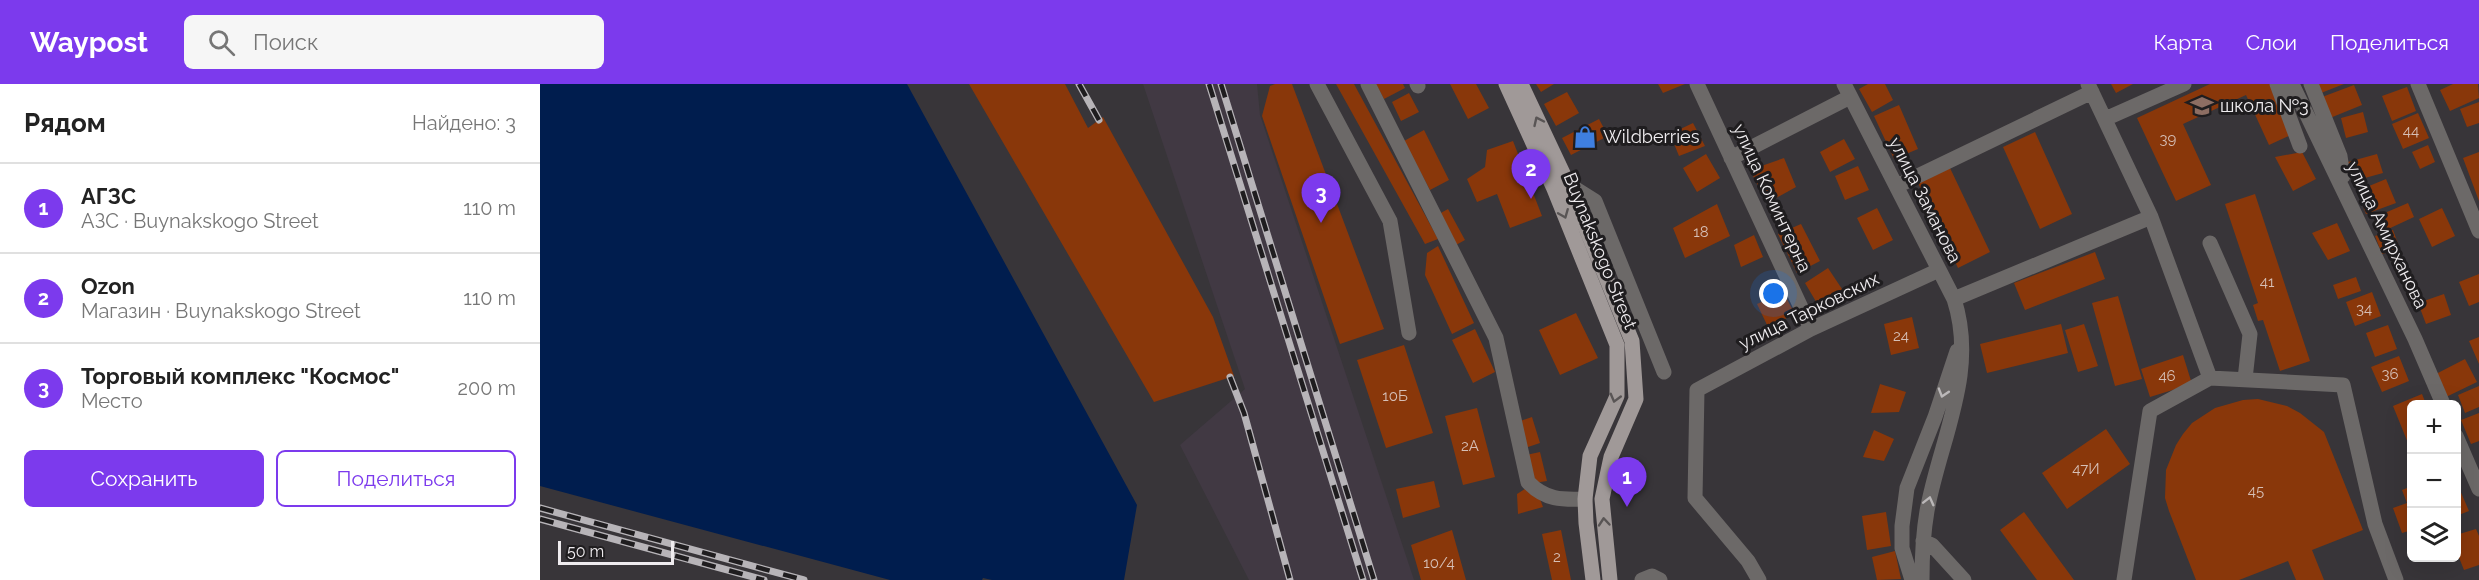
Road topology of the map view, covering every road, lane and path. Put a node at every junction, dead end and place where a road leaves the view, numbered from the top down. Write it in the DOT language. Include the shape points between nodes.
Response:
graph roads {
  1 [pos="1317,84"];
  2 [pos="1368,84"];
  3 [pos="1506,84"];
  4 [pos="1521,84"];
  5 [pos="1697,84"];
  6 [pos="2184,84"];
  7 [pos="2277,84"];
  8 [pos="2292,84"];
  9 [pos="2311,84"];
  10 [pos="2418,84"];
  11 [pos="2090,88"];
  12 [pos="1847,90"];
  13 [pos="2105,119"];
  14 [pos="2300,146"];
  15 [pos="1731,158"];
  16 [pos="1897,186"];
  17 [pos="1561,187"];
  18 [pos="2345,190"];
  19 [pos="2151,217"];
  20 [pos="2479,231"];
  21 [pos="2210,243"];
  22 [pos="1939,270"];
  23 [pos="1954,299"];
  24 [pos="1811,329"];
  25 [pos="1409,333"];
  26 [pos="1962,337"];
  27 [pos="1665,372"];
  28 [pos="2210,378"];
  29 [pos="2245,380"];
  30 [pos="2441,400"];
  31 [pos="2461,446"];
  32 [pos="2479,489"];
  33 [pos="1585,499"];
  34 [pos="1923,541"];
  35 [pos="1593,580"];
  36 [pos="1610,580"];
  37 [pos="1642,580"];
  38 [pos="1660,580"];
  39 [pos="1759,580"];
  40 [pos="1912,580"];
  41 [pos="1922,580"];
  42 [pos="1964,580"];
  43 [pos="2124,580"];
  44 [pos="2396,580"];
  1 -- 25 [label="street" via="1390,220"];
  2 -- 33 [label="street" via="1496,338 1528,482 1536,491 1557,500"];
  3 -- 17 [label="main road, Buynakskogo Street"];
  17 -- 4 [label="main road, Buynakskogo Street, one-way"];
  5 -- 15 [label="street, улица Коминтерна"];
  6 -- 13 [label="street"];
  7 -- 14 [label="street"];
  8 -- 18 [label="street, улица Амирханова"];
  9 -- 18 [label="street" via="2340,156"];
  10 -- 20 [label="street"];
  11 -- 13 [label="street"];
  11 -- 16 [label="street"];
  12 -- 15 [label="street"];
  12 -- 16 [label="street, улица Заманова"];
  13 -- 19 [label="street"];
  15 -- 24 [label="street, улица Коминтерна"];
  16 -- 22 [label="street, улица Заманова"];
  17 -- 27 [label="street" via="1594,201"];
  17 -- 33 [label="main road, Buynakskogo Street, one-way" via="1617,345 1617,396 1590,456"];
  36 -- 17 [label="main road, Buynakskogo Street, one-way" via="1602,499 1611,457 1636,399 1632,341"];
  18 -- 30 [label="street, улица Амирханова"];
  19 -- 23 [label="street"];
  19 -- 28 [label="street"];
  21 -- 29 [label="street" via="2250,334"];
  22 -- 23 [label="street, улица Заманова"];
  22 -- 24 [label="street, улица Тарковских"];
  23 -- 26 [label="street, улица Заманова"];
  24 -- 39 [label="street, улица Тарковских" via="1697,390 1695,498 1748,561"];
  34 -- 26 [label="street, улица Заманова, one-way" via="1927,510 1960,385"];
  26 -- 40 [label="street, улица Заманова, one-way" via="1907,488 1902,548"];
  28 -- 29 [label="street"];
  28 -- 43 [label="street" via="2150,411"];
  29 -- 44 [label="street" via="2343,385 2375,524"];
  31 -- 32 [label="street"];
  33 -- 35 [label="main road, Buynakskogo Street"];
  34 -- 41 [label="street, улица Заманова"];
  34 -- 42 [label="street" via="1932,545"];
  37 -- 38 [label="street" via="1652,576"];
}
